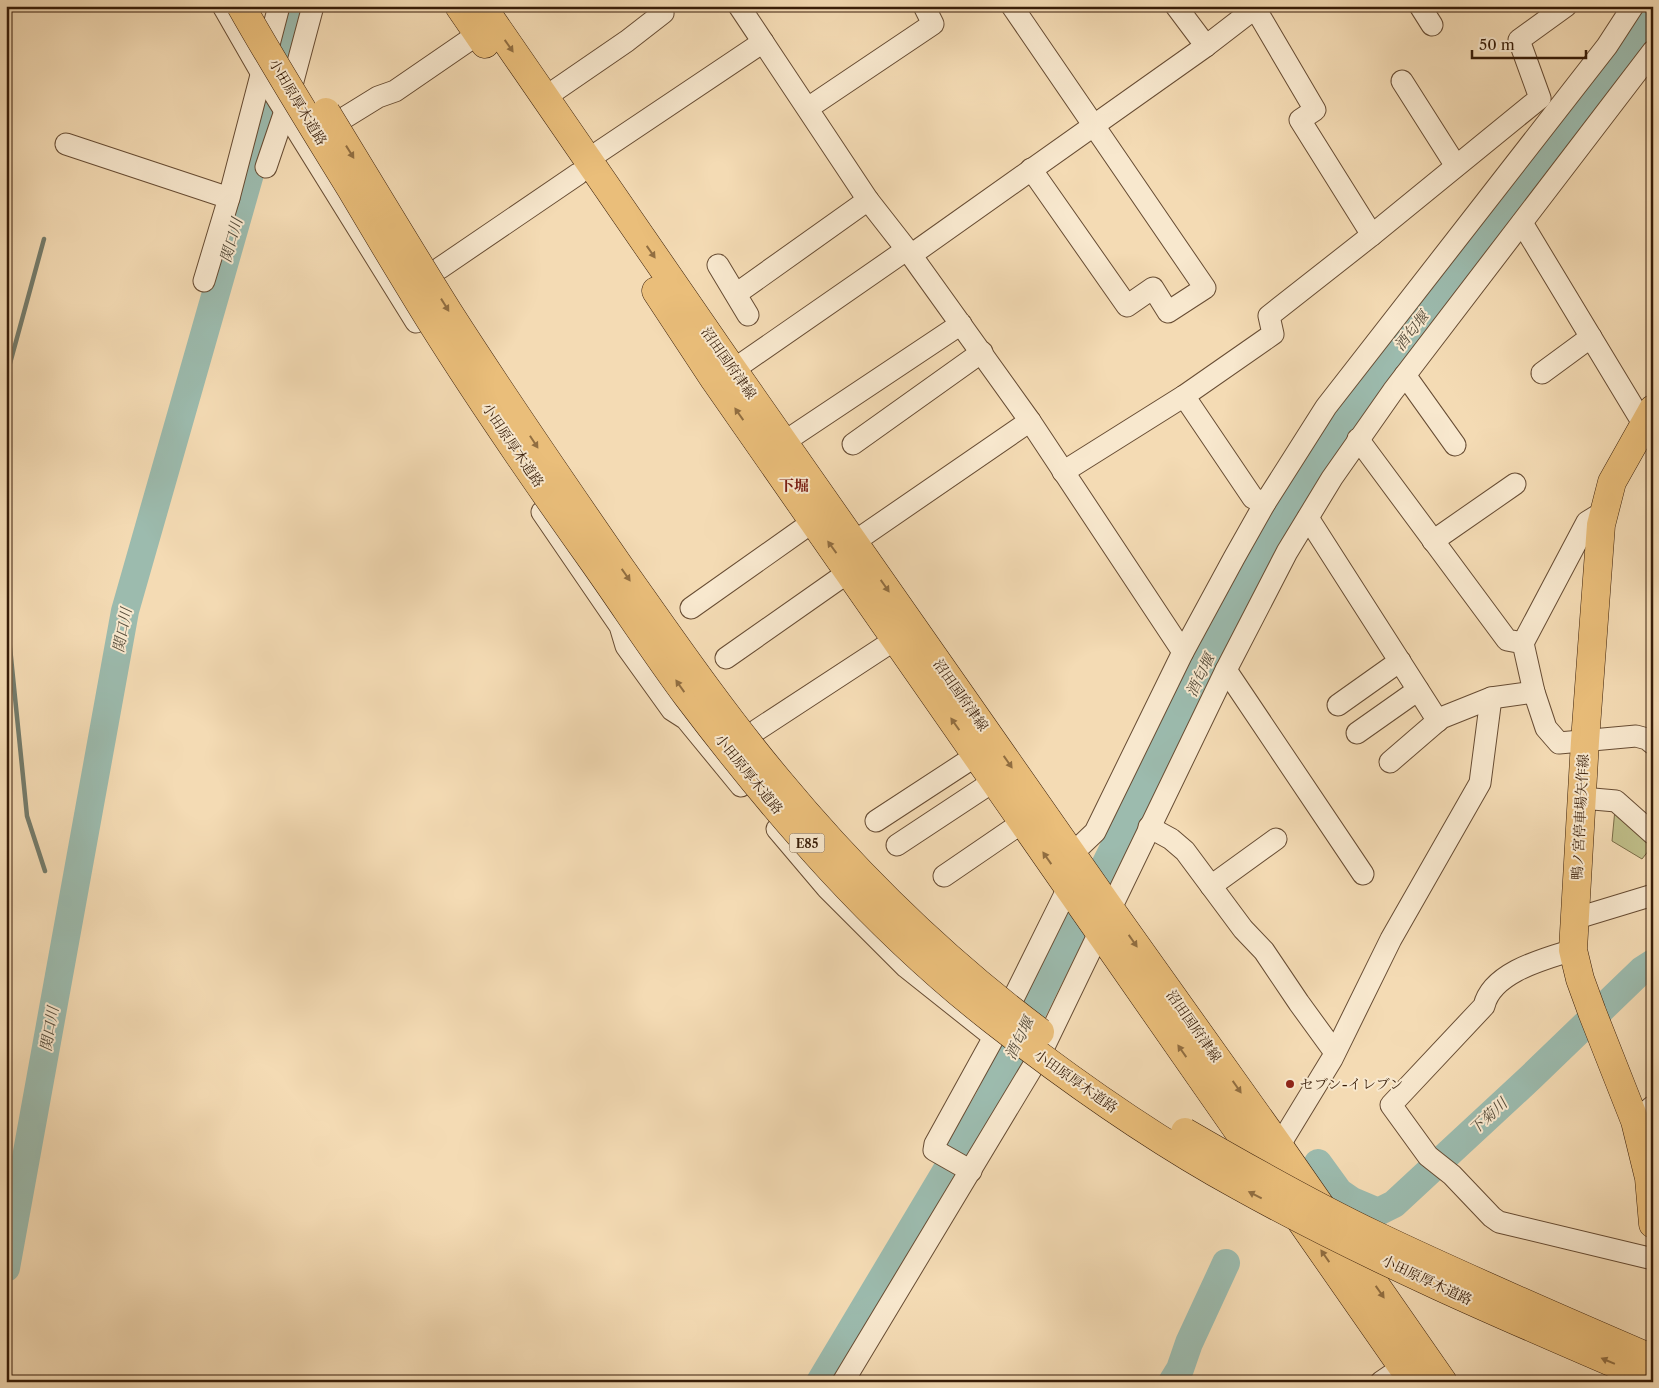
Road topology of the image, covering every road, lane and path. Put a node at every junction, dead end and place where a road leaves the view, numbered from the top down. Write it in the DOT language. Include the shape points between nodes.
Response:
graph roads {
  1 [pos="223,6"];
  2 [pos="241,6"];
  3 [pos="261,6"];
  4 [pos="279,6"];
  5 [pos="313,6"];
  6 [pos="458,6"];
  7 [pos="482,6"];
  8 [pos="661,6"];
  9 [pos="739,6"];
  10 [pos="924,6"];
  11 [pos="1012,6"];
  12 [pos="1176,6"];
  13 [pos="1420,6"];
  14 [pos="1566,6"];
  15 [pos="1633,6"];
  16 [pos="1256,7"];
  17 [pos="1432,24"];
  18 [pos="478,34"];
  19 [pos="763,42"];
  20 [pos="1206,46"];
  21 [pos="1653,51"];
  22 [pos="262,74"];
  23 [pos="1402,81"];
  24 [pos="544,98"];
  25 [pos="1540,98"];
  26 [pos="808,108"];
  27 [pos="283,109"];
  28 [pos="344,118"];
  29 [pos="1548,122"];
  30 [pos="1093,126"];
  31 [pos="66,144"];
  32 [pos="1456,166"];
  33 [pos="266,167"];
  34 [pos="583,167"];
  35 [pos="1031,170"];
  36 [pos="229,198"];
  37 [pos="868,200"];
  38 [pos="1522,223"];
  39 [pos="1372,235"];
  40 [pos="909,252"];
  41 [pos="718,265"];
  42 [pos="440,268"];
  43 [pos="204,281"];
  44 [pos="736,294"];
  45 [pos="748,315"];
  46 [pos="961,324"];
  47 [pos="1591,337"];
  48 [pos="982,352"];
  49 [pos="733,370"];
  50 [pos="1542,373"];
  51 [pos="1404,375"];
  52 [pos="1184,396"];
  53 [pos="1650,418"];
  54 [pos="1030,421"];
  55 [pos="1358,439"];
  56 [pos="784,442"];
  57 [pos="853,444"];
  58 [pos="1454,444"];
  59 [pos="1063,472"];
  60 [pos="1514,484"];
  61 [pos="1265,503"];
  62 [pos="1605,511"];
  63 [pos="1308,518"];
  64 [pos="814,521"];
  65 [pos="854,542"];
  66 [pos="1433,542"];
  67 [pos="850,571"];
  68 [pos="691,608"];
  69 [pos="896,638"];
  70 [pos="1523,643"];
  71 [pos="1183,652"];
  72 [pos="726,658"];
  73 [pos="1400,661"];
  74 [pos="1226,670"];
  75 [pos="1418,690"];
  76 [pos="1534,692"];
  77 [pos="1491,698"];
  78 [pos="1338,705"];
  79 [pos="1438,721"];
  80 [pos="756,730"];
  81 [pos="1357,733"];
  82 [pos="1585,741"];
  83 [pos="1653,744"];
  84 [pos="977,755"];
  85 [pos="1390,762"];
  86 [pos="994,781"];
  87 [pos="1582,798"];
  88 [pos="876,821"];
  89 [pos="1023,822"];
  90 [pos="1149,827"];
  91 [pos="1653,834"];
  92 [pos="1276,839"];
  93 [pos="897,845"];
  94 [pos="1072,854"];
  95 [pos="1363,874"];
  96 [pos="944,876"];
  97 [pos="1211,886"];
  98 [pos="1072,893"];
  99 [pos="1653,895"];
  100 [pos="1103,918"];
  101 [pos="1574,919"];
  102 [pos="1573,950"];
  103 [pos="994,1037"];
  104 [pos="1336,1049"];
  105 [pos="1644,1114"];
  106 [pos="1279,1146"];
  107 [pos="971,1171"];
  108 [pos="1653,1224"];
  109 [pos="1653,1259"];
  110 [pos="1653,1359"];
  111 [pos="1408,1374"];
  112 [pos="1653,1380"];
  113 [pos="843,1382"];
  114 [pos="1381,1382"];
  115 [pos="1442,1382"];
  1 -- 22 [label="street"];
  112 -- 2 [label="main road, 小田原厚木道路 / E85, one-way, bridge" via="1364,1251 1237,1186 1081,1086 993,1020 923,962 852,894 762,792 685,693 536,480 432,323"];
  3 -- 110 [label="main road, 小田原厚木道路 / E85, one-way, bridge" via="455,322 551,468 702,683 778,780 860,872 936,947 1003,1004 1096,1074 1242,1165 1374,1234"];
  4 -- 22 [label="street"];
  5 -- 27 [label="street"];
  6 -- 18 [label="main road, 沼田国府津線"];
  7 -- 24 [label="main road, 沼田国府津線, one-way"];
  8 -- 24 [label="street" via="663,13"];
  9 -- 19 [label="street"];
  10 -- 26 [label="street" via="933,24"];
  11 -- 30 [label="street"];
  12 -- 20 [label="street"];
  13 -- 17 [label="street"];
  14 -- 25 [label="street" via="1519,40"];
  15 -- 29 [label="street" via="1607,46"];
  16 -- 20 [label="street"];
  16 -- 39 [label="street" via="1315,110 1300,120"];
  18 -- 28 [label="street" via="395,91 378,97"];
  18 -- 34 [label="main road, 沼田国府津線"];
  19 -- 26 [label="street"];
  19 -- 34 [label="street"];
  20 -- 30 [label="street"];
  21 -- 38 [label="street"];
  22 -- 27 [label="street"];
  22 -- 36 [label="street"];
  23 -- 32 [label="street"];
  24 -- 34 [label="main road, 沼田国府津線"];
  25 -- 29 [label="street"];
  25 -- 32 [label="street"];
  26 -- 37 [label="street"];
  27 -- 33 [label="street"];
  27 -- 103 [label="street" via="406,307 620,626 626,646 672,710 686,719 827,888 906,967"];
  29 -- 61 [label="street" via="1326,407"];
  30 -- 35 [label="street"];
  30 -- 35 [label="street" via="1205,288 1168,312 1153,288 1127,306"];
  31 -- 36 [label="street"];
  32 -- 39 [label="street"];
  34 -- 42 [label="street"];
  34 -- 49 [label="main road, 沼田国府津線, one-way"];
  64 -- 34 [label="main road, 沼田国府津線, one-way" via="714,379"];
  35 -- 40 [label="street"];
  36 -- 43 [label="street"];
  37 -- 40 [label="street"];
  37 -- 44 [label="street"];
  38 -- 47 [label="street"];
  38 -- 51 [label="street"];
  39 -- 52 [label="street" via="1269,316 1273,334"];
  40 -- 46 [label="street"];
  40 -- 49 [label="street"];
  41 -- 44 [label="street"];
  44 -- 45 [label="street"];
  46 -- 48 [label="street"];
  46 -- 56 [label="street"];
  47 -- 50 [label="street"];
  47 -- 53 [label="street"];
  48 -- 54 [label="street"];
  48 -- 57 [label="street"];
  49 -- 56 [label="main road, 沼田国府津線"];
  51 -- 55 [label="street"];
  51 -- 58 [label="street"];
  52 -- 59 [label="street"];
  52 -- 61 [label="street" via="1253,498"];
  53 -- 62 [label="main road, 鴨ノ宮停車場矢作線" via="1612,482"];
  54 -- 59 [label="street"];
  54 -- 65 [label="street"];
  55 -- 63 [label="street"];
  55 -- 66 [label="street"];
  56 -- 65 [label="main road, 沼田国府津線"];
  59 -- 71 [label="street"];
  60 -- 66 [label="street"];
  61 -- 71 [label="street"];
  62 -- 70 [label="street" via="1587,522"];
  62 -- 82 [label="main road, 鴨ノ宮停車場矢作線" via="1601,525"];
  63 -- 73 [label="street"];
  63 -- 74 [label="street"];
  67 -- 64 [label="main road, 沼田国府津線, one-way"];
  64 -- 68 [label="street"];
  65 -- 94 [label="main road, 沼田国府津線, one-way"];
  66 -- 70 [label="street" via="1507,640"];
  67 -- 69 [label="main road, 沼田国府津線"];
  67 -- 72 [label="street"];
  69 -- 80 [label="street"];
  84 -- 69 [label="main road, 沼田国府津線, one-way"];
  70 -- 76 [label="street"];
  71 -- 94 [label="street" via="1095,832"];
  73 -- 75 [label="street"];
  73 -- 78 [label="street"];
  74 -- 90 [label="street"];
  74 -- 95 [label="street"];
  75 -- 79 [label="street"];
  75 -- 81 [label="street"];
  76 -- 77 [label="street"];
  76 -- 82 [label="street" via="1546,728 1559,744"];
  77 -- 79 [label="street"];
  77 -- 104 [label="street" via="1480,784 1391,939"];
  79 -- 85 [label="street"];
  82 -- 83 [label="street" via="1636,736"];
  82 -- 87 [label="main road, 鴨ノ宮停車場矢作線"];
  84 -- 86 [label="main road, 沼田国府津線"];
  84 -- 88 [label="street"];
  86 -- 89 [label="main road, 沼田国府津線"];
  86 -- 93 [label="street"];
  87 -- 91 [label="street" via="1616,801"];
  87 -- 101 [label="main road, 鴨ノ宮停車場矢作線"];
  89 -- 96 [label="street"];
  98 -- 89 [label="main road, 沼田国府津線, one-way"];
  90 -- 97 [label="street" via="1185,851"];
  90 -- 100 [label="street"];
  92 -- 97 [label="street"];
  94 -- 100 [label="main road, 沼田国府津線"];
  97 -- 104 [label="street" via="1243,930 1264,951 1299,1004"];
  98 -- 100 [label="main road, 沼田国府津線"];
  98 -- 103 [label="street"];
  99 -- 101 [label="street"];
  100 -- 106 [label="main road, 沼田国府津線, one-way"];
  100 -- 107 [label="street" via="1041,1053"];
  111 -- 100 [label="main road, 沼田国府津線, one-way"];
  101 -- 102 [label="main road, 鴨ノ宮停車場矢作線"];
  102 -- 105 [label="main road, 鴨ノ宮停車場矢作線" via="1595,1019"];
  102 -- 109 [label="street" via="1521,967 1495,987 1486,997 1484,1006 1391,1105 1428,1156 1499,1222"];
  103 -- 107 [label="street" via="935,1144 934,1150"];
  104 -- 106 [label="street"];
  105 -- 108 [label="main road, 鴨ノ宮停車場矢作線"];
  106 -- 115 [label="main road, 沼田国府津線, one-way"];
  107 -- 113 [label="street"];
  111 -- 114 [label="street"];
}
